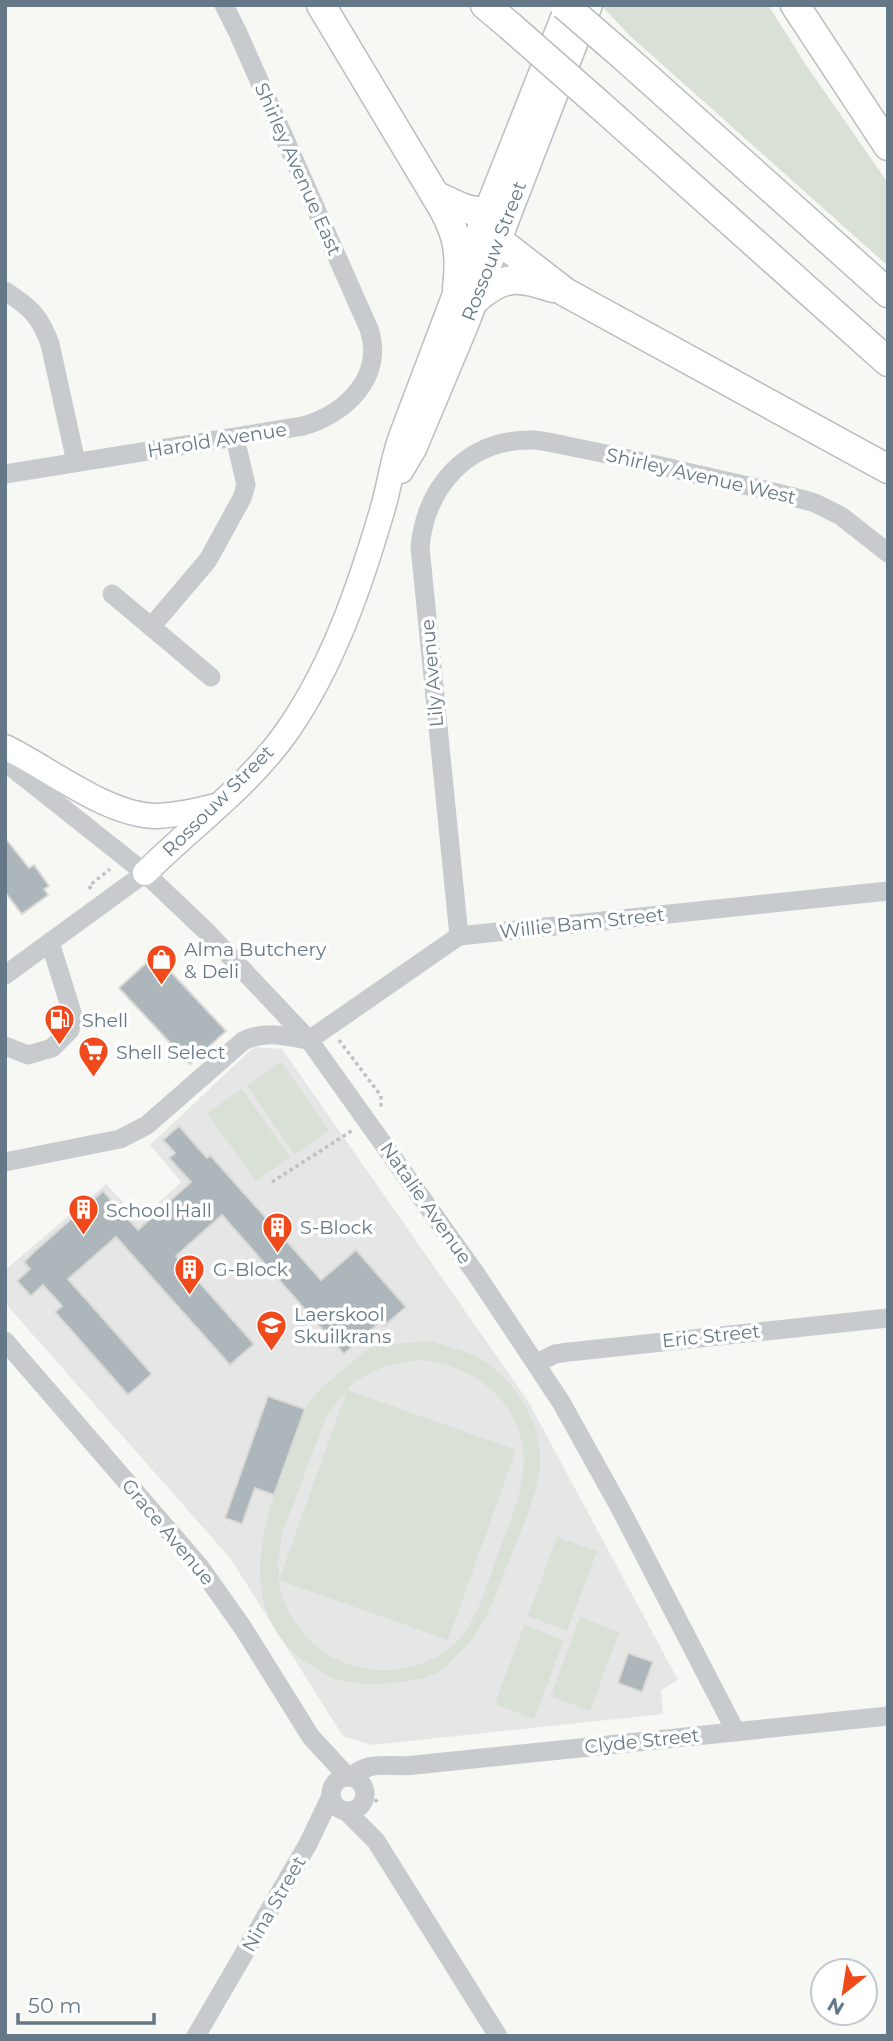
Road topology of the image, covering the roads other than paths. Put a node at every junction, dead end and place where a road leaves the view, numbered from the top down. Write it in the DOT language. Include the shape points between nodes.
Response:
graph roads {
  1 [pos="224,5"];
  2 [pos="321,5"];
  3 [pos="485,5"];
  4 [pos="566,5"];
  5 [pos="590,5"];
  6 [pos="794,5"];
  7 [pos="888,146"];
  8 [pos="517,188"];
  9 [pos="435,195"];
  10 [pos="489,225"];
  11 [pos="5,291"];
  12 [pos="565,292"];
  13 [pos="888,293"];
  14 [pos="467,294"];
  15 [pos="371,335"];
  16 [pos="888,362"];
  17 [pos="235,438"];
  18 [pos="499,445"];
  19 [pos="76,463"];
  20 [pos="888,468"];
  21 [pos="5,474"];
  22 [pos="888,553"];
  23 [pos="112,594"];
  24 [pos="151,627"];
  25 [pos="211,677"];
  26 [pos="5,747"];
  27 [pos="5,762"];
  28 [pos="217,806"];
  29 [pos="145,873"];
  30 [pos="888,891"];
  31 [pos="459,936"];
  32 [pos="50,942"];
  33 [pos="5,975"];
  34 [pos="309,1040"];
  35 [pos="5,1046"];
  36 [pos="5,1162"];
  37 [pos="888,1318"];
  38 [pos="5,1341"];
  39 [pos="537,1363"];
  40 [pos="888,1716"];
  41 [pos="736,1732"];
  42 [pos="312,1737"];
  43 [pos="396,1767"];
  44 [pos="349,1777"];
  45 [pos="346,1801"];
  46 [pos="196,2036"];
  47 [pos="498,2036"];
  1 -- 15 [label="street, Shirley Avenue East"];
  2 -- 9 [label="highway"];
  3 -- 16 [label="highway, bridge"];
  4 -- 10 [label="main road, Rossouw Street"];
  4 -- 13 [label="highway, bridge"];
  5 -- 8 [label="main road, Rossouw Street"];
  6 -- 7 [label="highway"];
  8 -- 10 [label="highway"];
  9 -- 10 [label="highway"];
  9 -- 14 [label="highway" via="451,223"];
  10 -- 12 [label="highway"];
  10 -- 14 [label="main road, Rossouw Street"];
  11 -- 19 [label="street" via="32,310 46,331"];
  12 -- 14 [label="highway" via="534,282 506,280"];
  12 -- 20 [label="highway"];
  14 -- 28 [label="main road, Rossouw Street" via="414,449 387,491 342,627 312,691 279,740"];
  15 -- 17 [label="street, Harold Avenue" via="370,370 342,408 303,426"];
  17 -- 19 [label="street, Harold Avenue"];
  17 -- 24 [label="street" via="246,485 242,498 208,560"];
  18 -- 22 [label="street, Shirley Avenue West" via="545,441 801,499 841,516"];
  18 -- 31 [label="street, Lily Avenue" via="474,455 443,482 424,520 420,547"];
  19 -- 21 [label="street, Harold Avenue"];
  23 -- 24 [label="street"];
  24 -- 25 [label="street"];
  26 -- 28 [label="main road" via="94,797 130,811 156,816"];
  27 -- 29 [label="street, Natalie Avenue"];
  28 -- 29 [label="main road, Rossouw Street"];
  29 -- 32 [label="street, Rossouw Street"];
  29 -- 34 [label="street, Natalie Avenue"];
  30 -- 31 [label="street, Willie Bam Street"];
  31 -- 34 [label="street, Willie Bam Street"];
  32 -- 33 [label="street, Rossouw Street"];
  32 -- 35 [label="street" via="73,1016 70,1030 52,1048 28,1055"];
  34 -- 36 [label="street" via="255,1035 139,1131 120,1139"];
  34 -- 39 [label="street, Natalie Avenue"];
  37 -- 39 [label="street, Eric Street" via="569,1352"];
  38 -- 42 [label="street, Grace Avenue" via="200,1567"];
  39 -- 41 [label="street, Natalie Avenue" via="596,1464"];
  40 -- 41 [label="street, Clyde Street"];
  41 -- 43 [label="street, Clyde Street"];
  42 -- 44 [label="street, Grace Avenue"];
  42 -- 45 [label="street, Grace Avenue"];
  43 -- 44 [label="street, Clyde Street" via="377,1764"];
  43 -- 45 [label="street"];
  44 -- 45 [label="street, Grace Avenue" via="363,1785"];
  45 -- 46 [label="street, Nina Street" via="308,1844"];
  45 -- 47 [label="street, Grace Avenue"];
}
